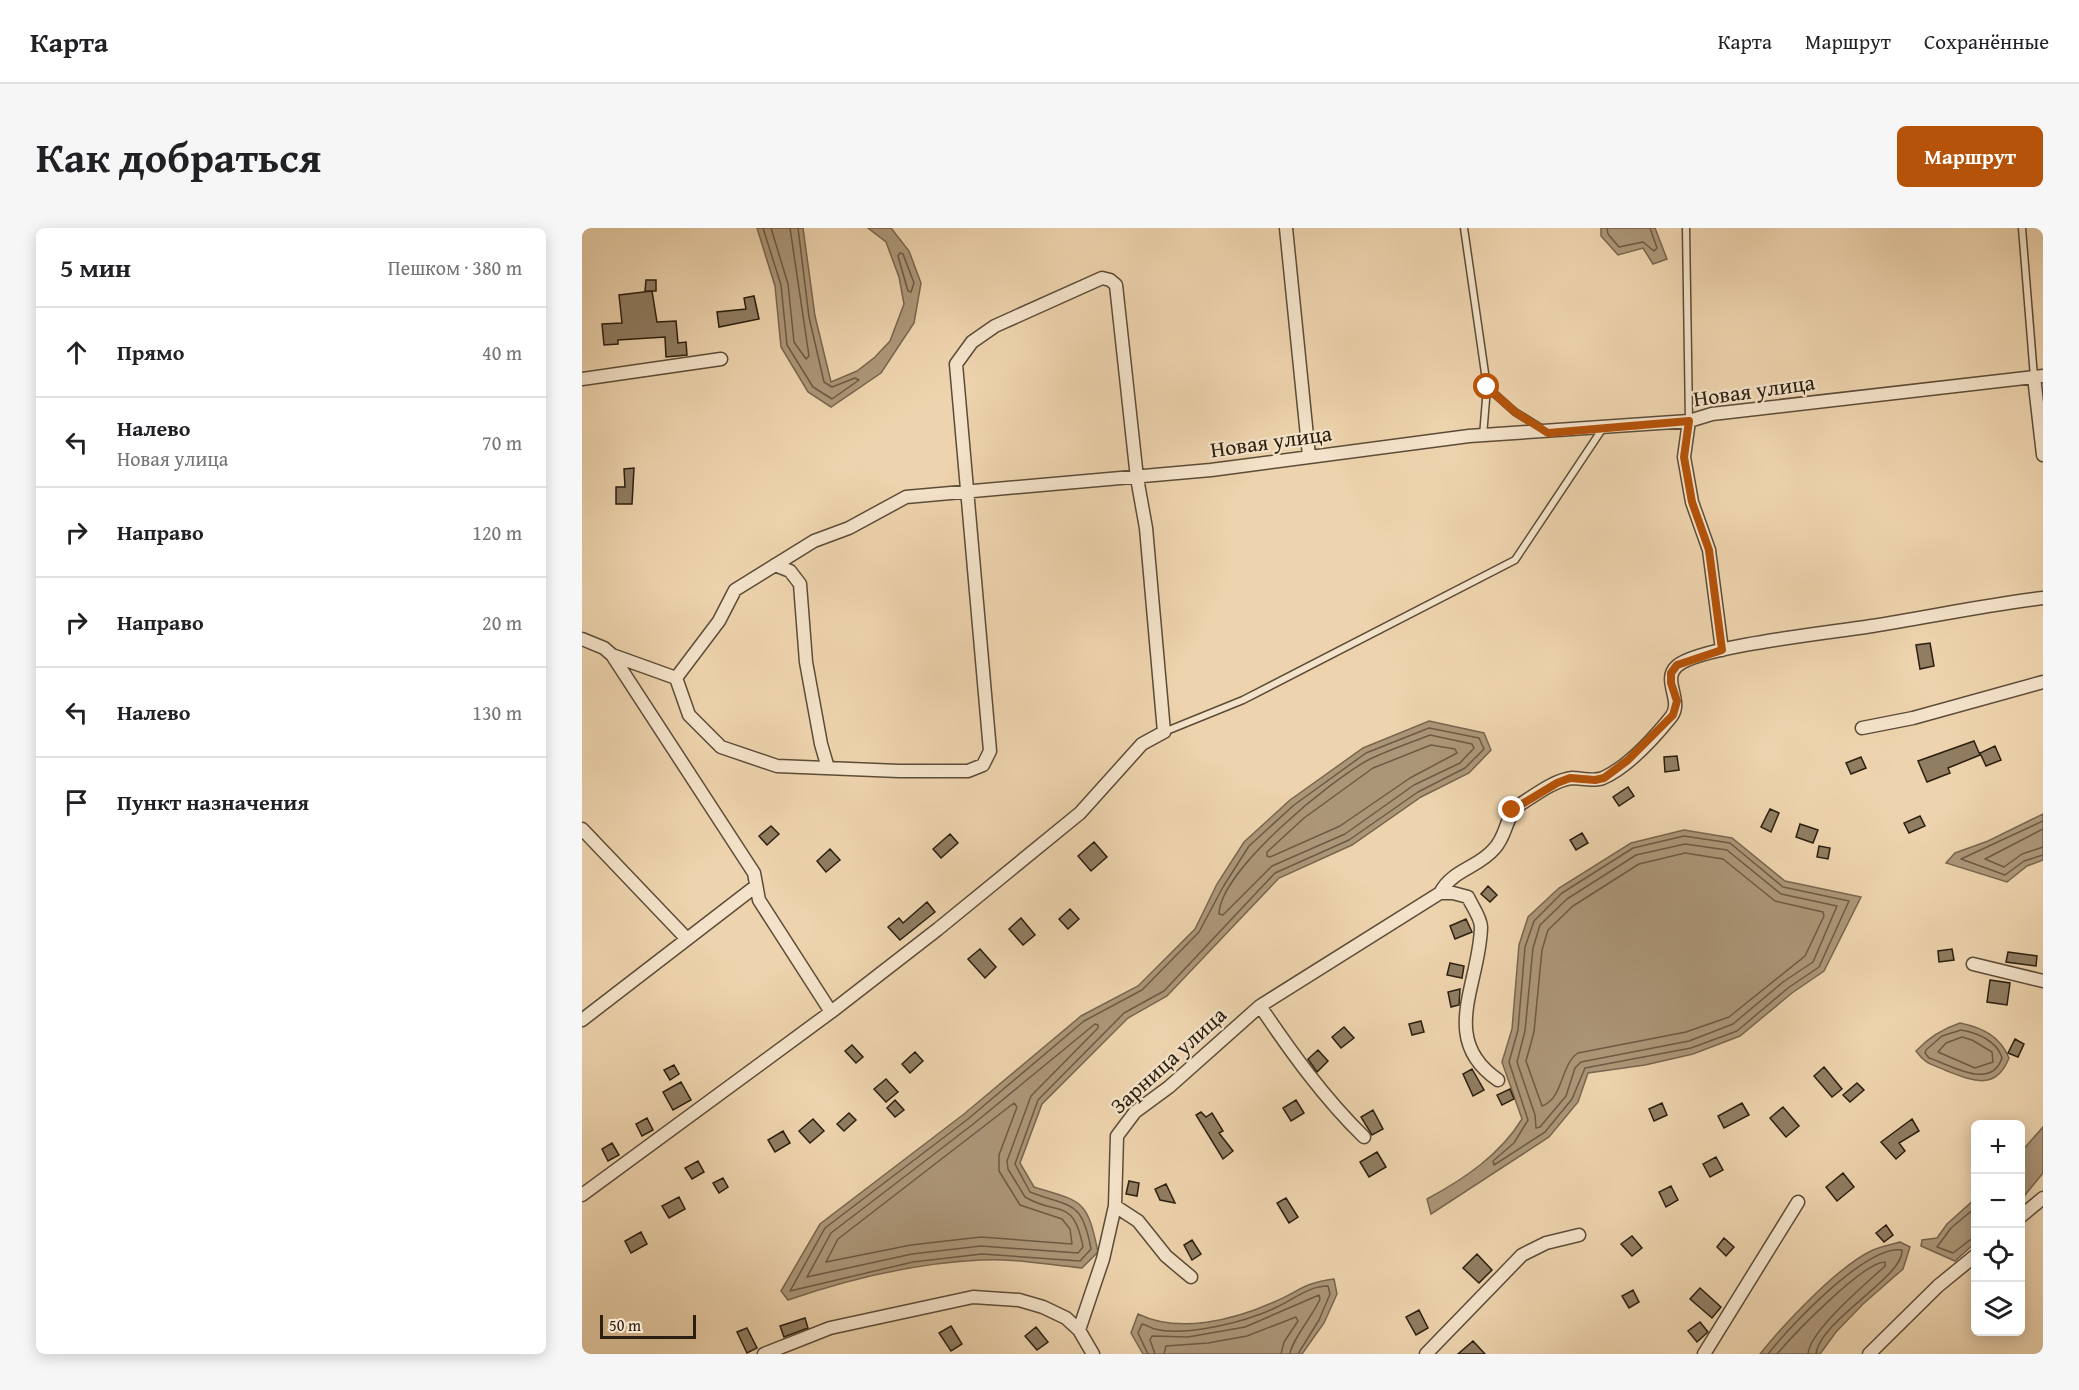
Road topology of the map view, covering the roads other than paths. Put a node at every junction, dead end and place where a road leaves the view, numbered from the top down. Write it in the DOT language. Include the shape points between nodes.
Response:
graph roads {
  1 [pos="1286,228"];
  2 [pos="1464,228"];
  3 [pos="1686,228"];
  4 [pos="2022,228"];
  5 [pos="721,359"];
  6 [pos="2039,377"];
  7 [pos="582,379"];
  8 [pos="1487,387"];
  9 [pos="1689,421"];
  10 [pos="1603,428"];
  11 [pos="1548,433"];
  12 [pos="1483,436"];
  13 [pos="2043,455"];
  14 [pos="1309,456"];
  15 [pos="1137,478"];
  16 [pos="968,492"];
  17 [pos="775,564"];
  18 [pos="2043,598"];
  19 [pos="582,639"];
  20 [pos="1722,650"];
  21 [pos="612,655"];
  22 [pos="676,678"];
  23 [pos="2043,682"];
  24 [pos="1862,728"];
  25 [pos="1164,732"];
  26 [pos="828,768"];
  27 [pos="582,829"];
  28 [pos="756,886"];
  29 [pos="1440,893"];
  30 [pos="687,939"];
  31 [pos="1973,964"];
  32 [pos="2043,981"];
  33 [pos="1260,1006"];
  34 [pos="831,1012"];
  35 [pos="582,1020"];
  36 [pos="1498,1080"];
  37 [pos="1364,1137"];
  38 [pos="582,1195"];
  39 [pos="2043,1198"];
  40 [pos="1798,1202"];
  41 [pos="1115,1206"];
  42 [pos="2025,1213"];
  43 [pos="1579,1235"];
  44 [pos="1971,1259"];
  45 [pos="1191,1277"];
  46 [pos="1079,1330"];
  47 [pos="764,1354"];
  48 [pos="1093,1354"];
  49 [pos="1426,1354"];
  50 [pos="1704,1354"];
  51 [pos="1869,1354"];
  1 -- 14 [label="street"];
  2 -- 8 [label="lane"];
  3 -- 9 [label="lane"];
  4 -- 6 [label="lane"];
  5 -- 7 [label="street"];
  6 -- 9 [label="street, Новая улица" via="1712,414"];
  6 -- 13 [label="street"];
  8 -- 11 [label="lane" via="1515,412"];
  8 -- 12 [label="lane"];
  9 -- 10 [label="street, Новая улица"];
  9 -- 20 [label="street" via="1684,457 1692,502 1709,550"];
  10 -- 11 [label="street, Новая улица"];
  10 -- 25 [label="lane" via="1515,560 1243,700"];
  11 -- 12 [label="street, Новая улица"];
  12 -- 14 [label="street, Новая улица"];
  14 -- 15 [label="street, Новая улица"];
  15 -- 16 [label="street, Новая улица"];
  15 -- 16 [label="street" via="1116,285 1102,278 995,326 972,342 956,364"];
  15 -- 25 [label="street" via="1146,528"];
  16 -- 17 [label="street, Новая улица" via="906,496"];
  16 -- 26 [label="street" via="990,751 983,765 968,771"];
  17 -- 22 [label="street, Новая улица" via="735,590 719,621"];
  17 -- 26 [label="street" via="790,571 800,584 806,662"];
  18 -- 20 [label="street, Зарница улица" via="1979,605"];
  19 -- 21 [label="street"];
  20 -- 29 [label="street, Зарница улица" via="1677,665 1671,673 1677,701 1673,715 1628,760 1604,778 1570,778 1519,805 1512,810 1504,837 1493,851 1447,880"];
  21 -- 22 [label="street"];
  21 -- 28 [label="street" via="754,873"];
  22 -- 26 [label="street" via="689,716 721,747 777,766"];
  23 -- 24 [label="street"];
  25 -- 34 [label="street" via="1142,744 1080,813"];
  27 -- 30 [label="street"];
  28 -- 30 [label="street"];
  28 -- 34 [label="street" via="759,900"];
  29 -- 33 [label="street, Зарница улица"];
  29 -- 36 [label="street" via="1468,897 1481,925 1464,1029 1482,1069"];
  30 -- 35 [label="street"];
  31 -- 32 [label="street"];
  33 -- 37 [label="street" via="1291,1053"];
  33 -- 41 [label="street, Зарница улица" via="1136,1112 1117,1136"];
  34 -- 38 [label="street"];
  39 -- 42 [label="street"];
  40 -- 50 [label="street"];
  41 -- 45 [label="street" via="1138,1221 1166,1256"];
  41 -- 46 [label="street, Зарница улица" via="1103,1259"];
  43 -- 49 [label="street" via="1546,1243 1522,1255"];
  44 -- 51 [label="street"];
  46 -- 47 [label="street" via="1066,1318 1043,1307 1019,1300 973,1297 830,1328"];
  46 -- 48 [label="street"];
}
